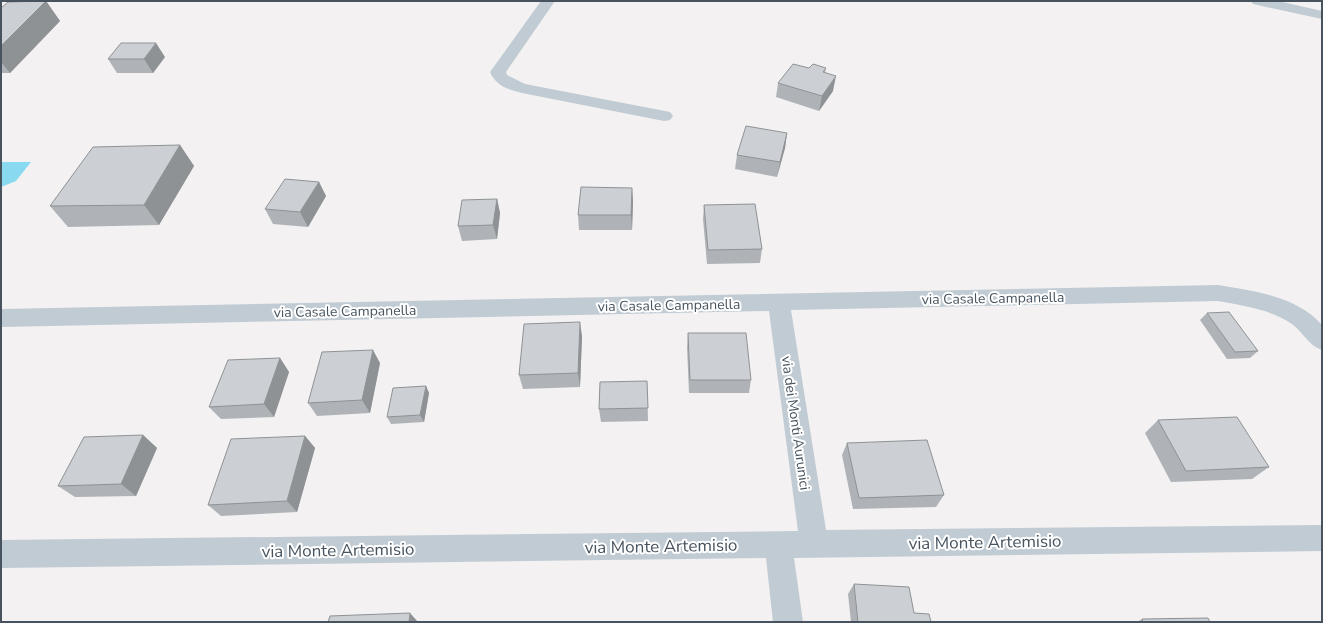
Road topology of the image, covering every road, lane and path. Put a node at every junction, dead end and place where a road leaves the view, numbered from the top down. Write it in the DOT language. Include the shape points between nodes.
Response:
graph roads {
  1 [pos="548,1"];
  2 [pos="1258,1"];
  3 [pos="1322,15"];
  4 [pos="664,116"];
  5 [pos="779,302"];
  6 [pos="1,318"];
  7 [pos="1322,341"];
  8 [pos="1322,538"];
  9 [pos="778,544"];
  10 [pos="814,544"];
  11 [pos="1,554"];
  12 [pos="788,622"];
  1 -- 4 [label="street" via="498,72 500,77 522,88"];
  2 -- 3 [label="street"];
  5 -- 6 [label="street, via Casale Campanella"];
  5 -- 7 [label="street, via Casale Campanella" via="1218,293 1262,300 1293,312 1315,331"];
  5 -- 10 [label="street, via dei Monti Aurunici"];
  8 -- 10 [label="street, via Monte Artemisio"];
  9 -- 10 [label="street, via Monte Artemisio"];
  9 -- 11 [label="street, via Monte Artemisio"];
  9 -- 12 [label="street"];
}
